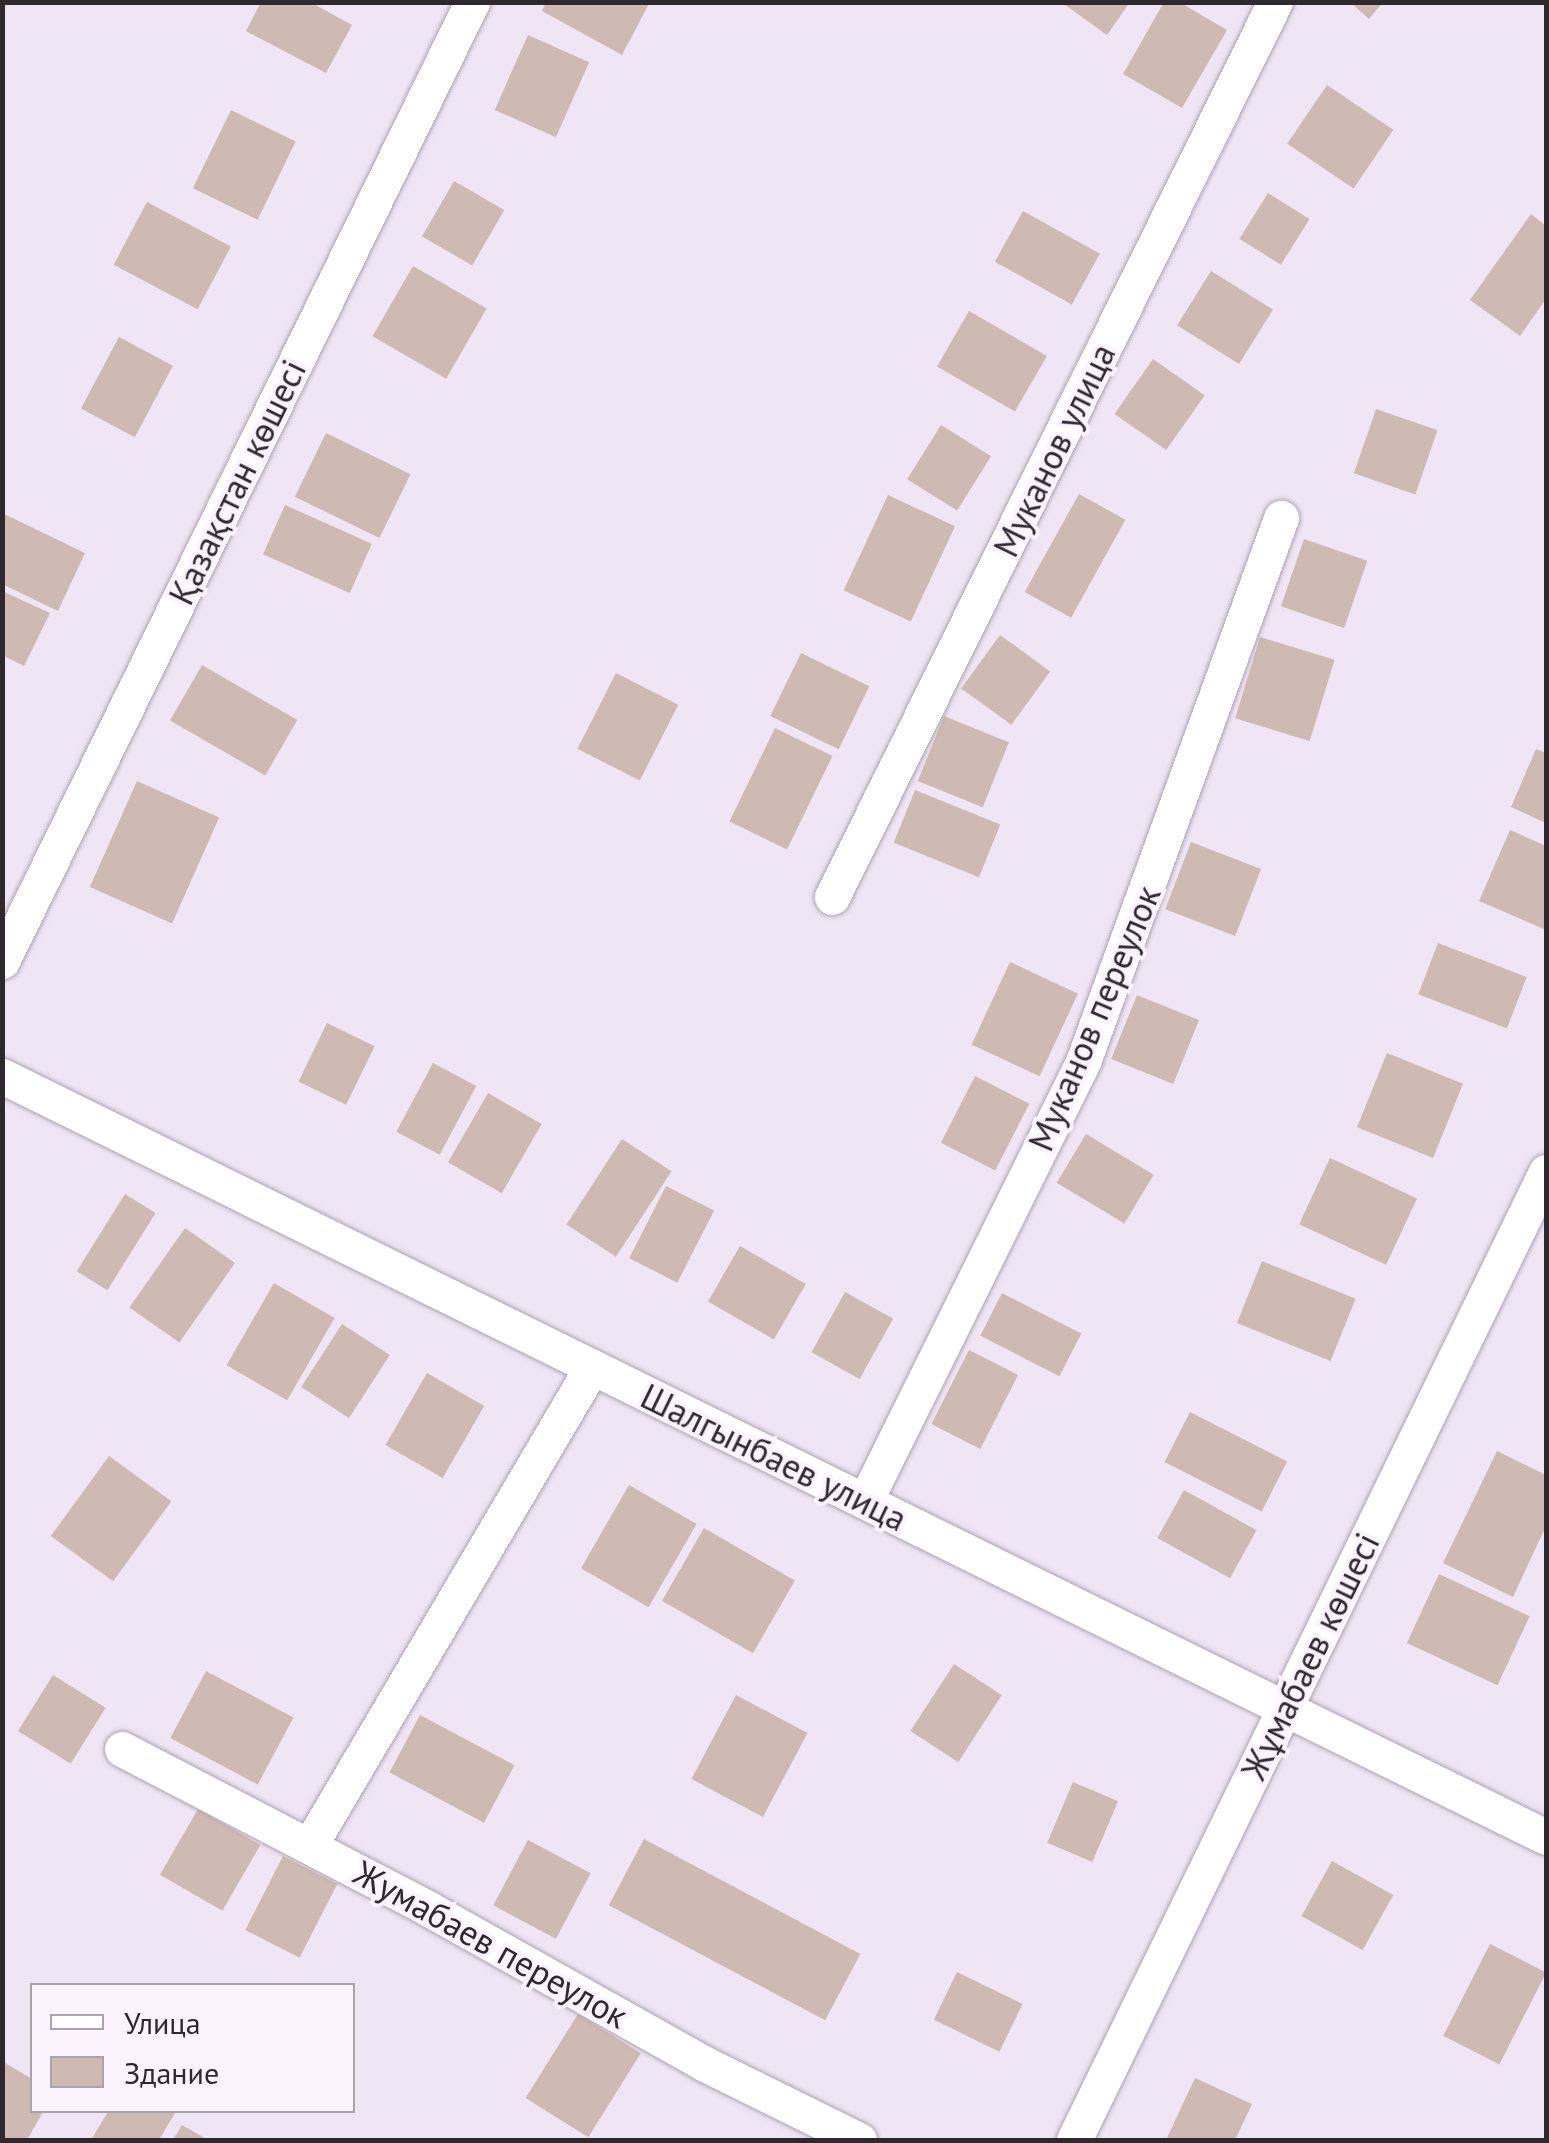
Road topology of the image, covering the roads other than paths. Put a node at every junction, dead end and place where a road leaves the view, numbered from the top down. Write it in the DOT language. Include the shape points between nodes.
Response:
graph roads {
  1 [pos="472,2"];
  2 [pos="1275,2"];
  3 [pos="1282,518"];
  4 [pos="832,897"];
  5 [pos="2,961"];
  6 [pos="2,1076"];
  7 [pos="1546,1172"];
  8 [pos="592,1367"];
  9 [pos="865,1501"];
  10 [pos="1284,1708"];
  11 [pos="122,1749"];
  12 [pos="1546,1837"];
  13 [pos="310,1845"];
  14 [pos="859,2140"];
  15 [pos="1074,2140"];
  1 -- 5 [label="street, Қазақстан көшесі"];
  2 -- 4 [label="street, Муканов улица"];
  3 -- 9 [label="street, Муканов переулок" via="1084,1059"];
  6 -- 8 [label="street, Шалгынбаев улица"];
  7 -- 10 [label="street, Жұмабаев көшесі"];
  8 -- 9 [label="street, Шалгынбаев улица"];
  8 -- 13 [label="street"];
  9 -- 10 [label="street, Шалгынбаев улица"];
  10 -- 12 [label="street, Шалгынбаев улица"];
  10 -- 15 [label="street, Жұмабаев көшесі"];
  11 -- 13 [label="street, Жумабаев переулок"];
  13 -- 14 [label="street, Жумабаев переулок" via="706,2064"];
}
